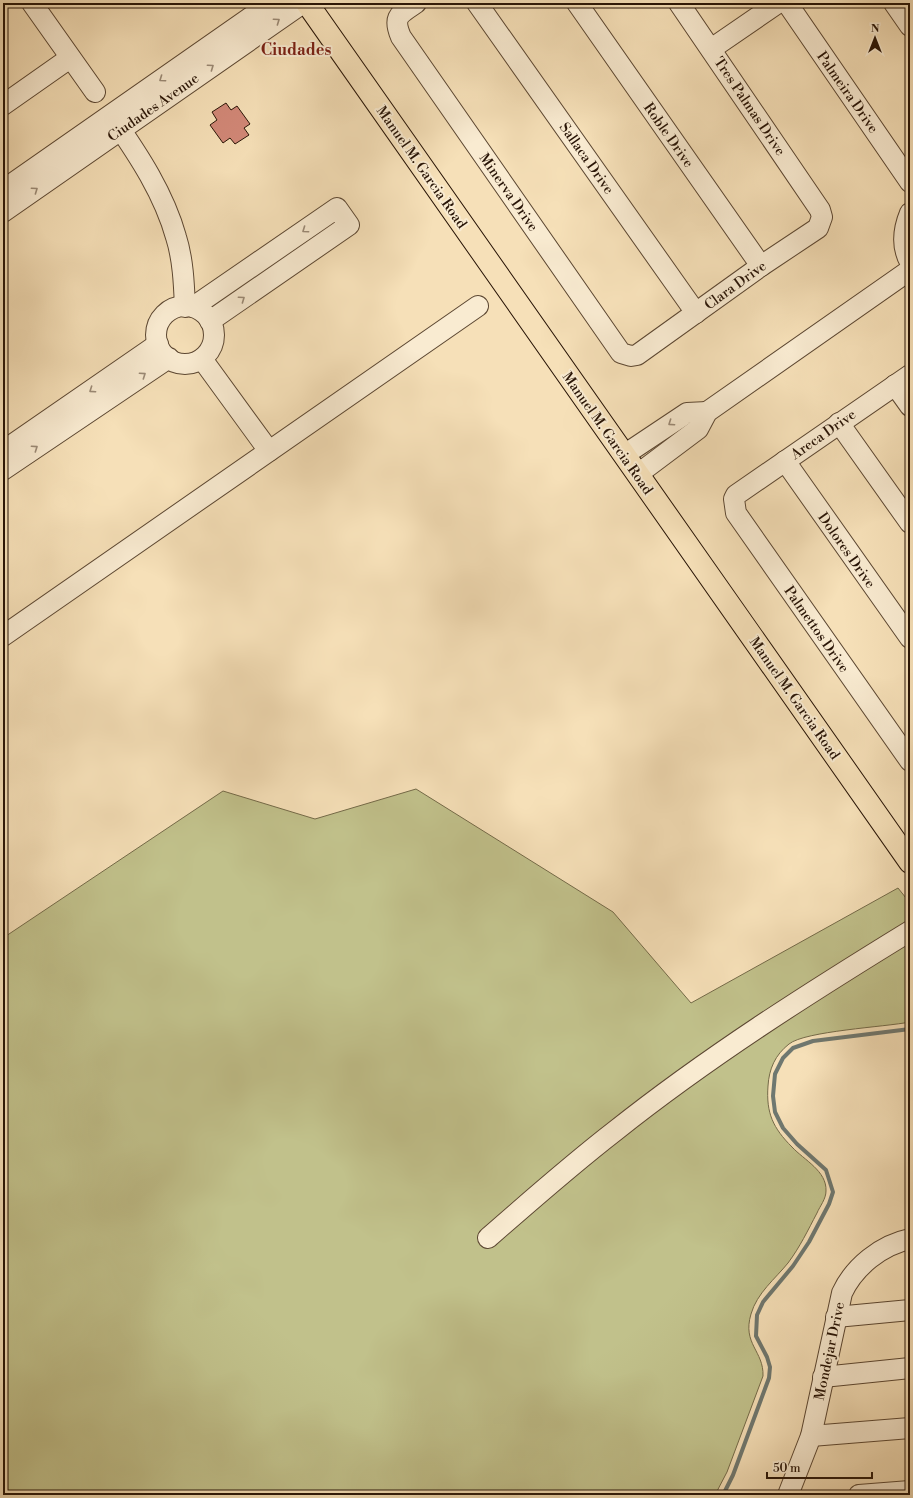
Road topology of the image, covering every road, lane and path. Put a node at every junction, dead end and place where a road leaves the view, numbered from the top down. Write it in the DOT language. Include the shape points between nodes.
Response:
graph roads {
  1 [pos="32,3"];
  2 [pos="271,3"];
  3 [pos="303,3"];
  4 [pos="307,3"];
  5 [pos="416,3"];
  6 [pos="477,3"];
  7 [pos="577,3"];
  8 [pos="678,3"];
  9 [pos="778,3"];
  10 [pos="787,3"];
  11 [pos="894,3"];
  12 [pos="910,26"];
  13 [pos="712,49"];
  14 [pos="70,58"];
  15 [pos="94,92"];
  16 [pos="3,105"];
  17 [pos="116,122"];
  18 [pos="910,182"];
  19 [pos="3,190"];
  20 [pos="820,210"];
  21 [pos="3,212"];
  22 [pos="910,213"];
  23 [pos="910,262"];
  24 [pos="761,266"];
  25 [pos="910,270"];
  26 [pos="478,306"];
  27 [pos="189,307"];
  28 [pos="696,313"];
  29 [pos="210,321"];
  30 [pos="163,351"];
  31 [pos="637,355"];
  32 [pos="202,359"];
  33 [pos="902,380"];
  34 [pos="910,406"];
  35 [pos="707,412"];
  36 [pos="839,423"];
  37 [pos="3,451"];
  38 [pos="269,451"];
  39 [pos="624,455"];
  40 [pos="785,461"];
  41 [pos="3,470"];
  42 [pos="638,474"];
  43 [pos="736,495"];
  44 [pos="910,523"];
  45 [pos="3,636"];
  46 [pos="910,638"];
  47 [pos="910,760"];
  48 [pos="910,862"];
  49 [pos="910,931"];
  50 [pos="488,1238"];
  51 [pos="910,1239"];
  52 [pos="910,1310"];
  53 [pos="836,1317"];
  54 [pos="910,1368"];
  55 [pos="823,1377"];
  56 [pos="910,1428"];
  57 [pos="811,1436"];
  58 [pos="910,1491"];
  59 [pos="793,1494"];
  60 [pos="859,1495"];
  1 -- 14 [label="street"];
  2 -- 17 [label="street, Ciudades Avenue, one-way"];
  17 -- 3 [label="street, Ciudades Avenue, one-way"];
  4 -- 39 [label="main road, Manuel M. Garcia Road"];
  5 -- 31 [label="street, Minerva Drive" via="400,14 396,22 401,37 621,353"];
  6 -- 28 [label="street, Sallaca Drive"];
  7 -- 24 [label="street, Roble Drive"];
  8 -- 13 [label="street, Tres Palmas Drive"];
  9 -- 13 [label="street"];
  10 -- 18 [label="street, Palmeira Drive"];
  11 -- 12 [label="street"];
  13 -- 20 [label="street, Tres Palmas Drive"];
  14 -- 15 [label="street"];
  14 -- 16 [label="street"];
  17 -- 19 [label="street, Ciudades Avenue"];
  21 -- 17 [label="street, Ciudades Avenue, one-way"];
  17 -- 27 [label="street" via="167,209 177,238"];
  20 -- 24 [label="street, Clara Drive" via="821,222 818,228"];
  22 -- 23 [label="street" via="903,239"];
  24 -- 28 [label="street, Clara Drive"];
  25 -- 35 [label="street"];
  26 -- 38 [label="street"];
  27 -- 29 [label="street" via="206,315"];
  29 -- 27 [label="street, one-way" via="349,225 337,208"];
  27 -- 30 [label="street" via="172,310 162,319 157,331"];
  28 -- 31 [label="street, Clara Drive"];
  29 -- 32 [label="street" via="213,327 213,341"];
  30 -- 32 [label="street" via="182,364"];
  30 -- 37 [label="street, one-way"];
  41 -- 30 [label="street, one-way"];
  32 -- 38 [label="street"];
  33 -- 34 [label="street"];
  33 -- 36 [label="street, Areca Drive"];
  35 -- 39 [label="street, one-way" via="687,413"];
  35 -- 42 [label="street" via="698,430"];
  36 -- 40 [label="street, Areca Drive"];
  36 -- 44 [label="street"];
  38 -- 45 [label="street"];
  39 -- 42 [label="main road, Manuel M. Garcia Road"];
  40 -- 43 [label="street, Areca Drive"];
  40 -- 46 [label="street, Dolores Drive"];
  42 -- 48 [label="main road, Manuel M. Garcia Road"];
  43 -- 47 [label="street, Palmettos Drive" via="736,513"];
  49 -- 50 [label="street" via="778,1014 690,1075 616,1130"];
  51 -- 53 [label="street, Mondejar Drive" via="891,1245 859,1267 848,1280 842,1293"];
  52 -- 53 [label="street"];
  53 -- 55 [label="street, Mondejar Drive"];
  54 -- 55 [label="street"];
  55 -- 57 [label="street, Mondejar Drive"];
  56 -- 57 [label="street"];
  57 -- 59 [label="street, Mondejar Drive"];
  58 -- 60 [label="street"];
}
